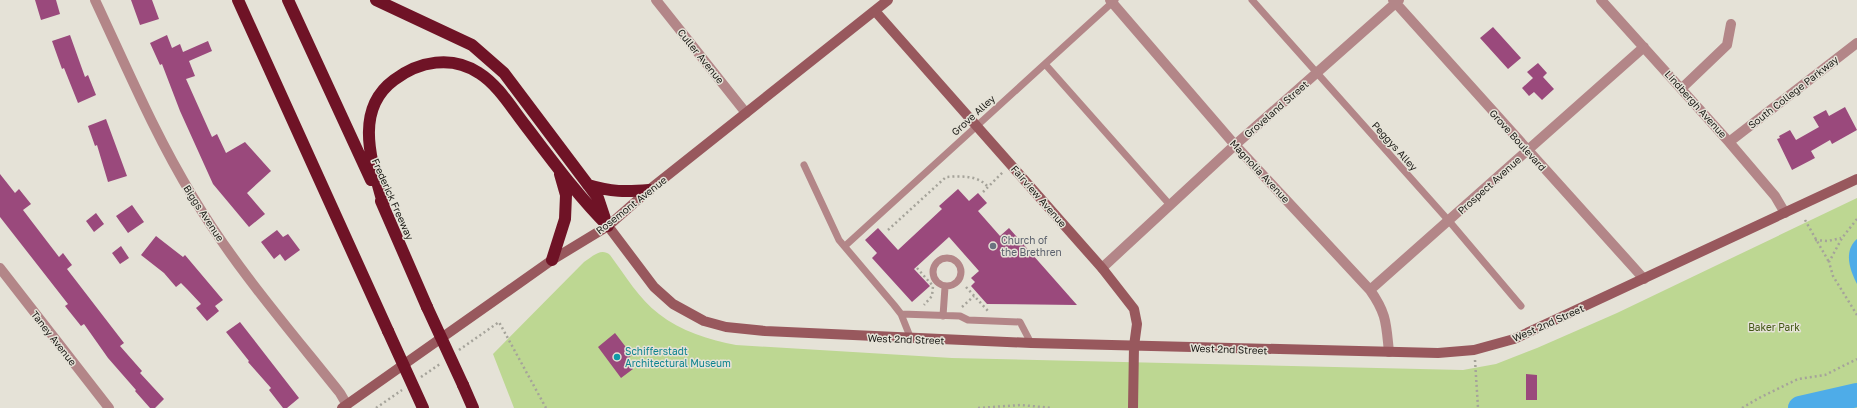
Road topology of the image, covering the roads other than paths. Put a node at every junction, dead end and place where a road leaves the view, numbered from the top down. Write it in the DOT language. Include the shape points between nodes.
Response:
graph roads {
  1 [pos="95,0"];
  2 [pos="238,0"];
  3 [pos="288,0"];
  4 [pos="376,0"];
  5 [pos="656,0"];
  6 [pos="888,0"];
  7 [pos="1252,0"];
  8 [pos="1601,0"];
  9 [pos="1112,1"];
  10 [pos="1396,1"];
  11 [pos="875,11"];
  12 [pos="1731,24"];
  13 [pos="1857,43"];
  14 [pos="1644,47"];
  15 [pos="1045,64"];
  16 [pos="1316,73"];
  17 [pos="1682,88"];
  18 [pos="746,113"];
  19 [pos="976,125"];
  20 [pos="1729,142"];
  21 [pos="1235,145"];
  22 [pos="1528,150"];
  23 [pos="804,165"];
  24 [pos="560,171"];
  25 [pos="1857,179"];
  26 [pos="588,185"];
  27 [pos="649,190"];
  28 [pos="1170,205"];
  29 [pos="384,207"];
  30 [pos="1785,213"];
  31 [pos="1448,221"];
  32 [pos="608,226"];
  33 [pos="845,246"];
  34 [pos="552,260"];
  35 [pos="0,268"];
  36 [pos="1102,268"];
  37 [pos="1644,279"];
  38 [pos="945,286"];
  39 [pos="1370,290"];
  40 [pos="1521,306"];
  41 [pos="901,314"];
  42 [pos="943,316"];
  43 [pos="911,339"];
  44 [pos="1031,343"];
  45 [pos="1134,346"];
  46 [pos="1388,352"];
  47 [pos="345,406"];
  48 [pos="109,408"];
  49 [pos="423,408"];
  50 [pos="473,408"];
  51 [pos="1132,408"];
  1 -- 47 [label="street, Biggs Avenue" via="166,151 194,198 253,284 340,393"];
  2 -- 49 [label="highway, bridge"];
  3 -- 29 [label="highway, Frederick Freeway"];
  4 -- 26 [label="highway" via="457,36 487,56 504,73"];
  5 -- 18 [label="street, Culler Avenue"];
  6 -- 11 [label="street, Rosemont Avenue"];
  7 -- 16 [label="lane, Peggys Alley"];
  8 -- 14 [label="street, Lindbergh Avenue"];
  9 -- 15 [label="lane, Grove Alley"];
  9 -- 21 [label="street, Magnolia Avenue"];
  10 -- 16 [label="street, Groveland Street"];
  10 -- 22 [label="street, Grove Boulevard"];
  11 -- 18 [label="street, Rosemont Avenue"];
  11 -- 19 [label="street, Fairview Avenue"];
  12 -- 17 [label="street" via="1727,45"];
  13 -- 20 [label="street, South College Parkway"];
  14 -- 17 [label="street, Lindbergh Avenue"];
  14 -- 22 [label="street, Prospect Avenue"];
  15 -- 19 [label="lane, Grove Alley"];
  15 -- 28 [label="lane"];
  16 -- 21 [label="street, Groveland Street"];
  16 -- 31 [label="lane, Peggys Alley"];
  17 -- 20 [label="street, Lindbergh Avenue"];
  18 -- 27 [label="street, Rosemont Avenue"];
  19 -- 33 [label="lane, Grove Alley"];
  19 -- 36 [label="street, Fairview Avenue"];
  20 -- 30 [label="street, Lindbergh Avenue" via="1775,196"];
  21 -- 28 [label="street, Groveland Street"];
  21 -- 39 [label="street, Magnolia Avenue"];
  22 -- 31 [label="street, Prospect Avenue"];
  22 -- 37 [label="street, Grove Boulevard"];
  23 -- 33 [label="lane" via="839,240"];
  24 -- 29 [label="highway" via="494,85 479,72 450,62 434,62 404,72 381,93 374,107 369,122 368,138"];
  24 -- 32 [label="highway"];
  24 -- 34 [label="highway" via="566,195 565,219"];
  25 -- 30 [label="street, West 2nd Street"];
  26 -- 27 [label="highway" via="620,192"];
  26 -- 32 [label="highway" via="598,198"];
  27 -- 32 [label="street, Rosemont Avenue"];
  28 -- 36 [label="street, Groveland Street"];
  29 -- 50 [label="highway, Frederick Freeway, bridge"];
  30 -- 37 [label="street, West 2nd Street"];
  31 -- 39 [label="street, Prospect Avenue"];
  31 -- 40 [label="lane, Peggys Alley"];
  32 -- 34 [label="street, Rosemont Avenue"];
  32 -- 43 [label="street, West 2nd Street" via="654,287 673,304 704,321 726,327 765,332"];
  33 -- 41 [label="lane"];
  34 -- 47 [label="street, Rosemont Avenue"];
  35 -- 48 [label="street, Taney Avenue"];
  36 -- 45 [label="street, Fairview Avenue" via="1134,309 1137,324"];
  37 -- 46 [label="street, West 2nd Street" via="1514,339 1474,350 1438,354"];
  38 -- 38 [label="lane" via="951,286 959,280 960,269 954,260 942,258 932,271 935,280"];
  38 -- 42 [label="lane"];
  39 -- 46 [label="street, Magnolia Avenue" via="1385,315"];
  41 -- 42 [label="lane"];
  41 -- 43 [label="lane"];
  42 -- 44 [label="lane" via="960,316 968,320 1020,322"];
  43 -- 44 [label="street, West 2nd Street"];
  44 -- 45 [label="street, West 2nd Street"];
  45 -- 46 [label="street, West 2nd Street"];
  45 -- 51 [label="street, Fairview Avenue"];
}
